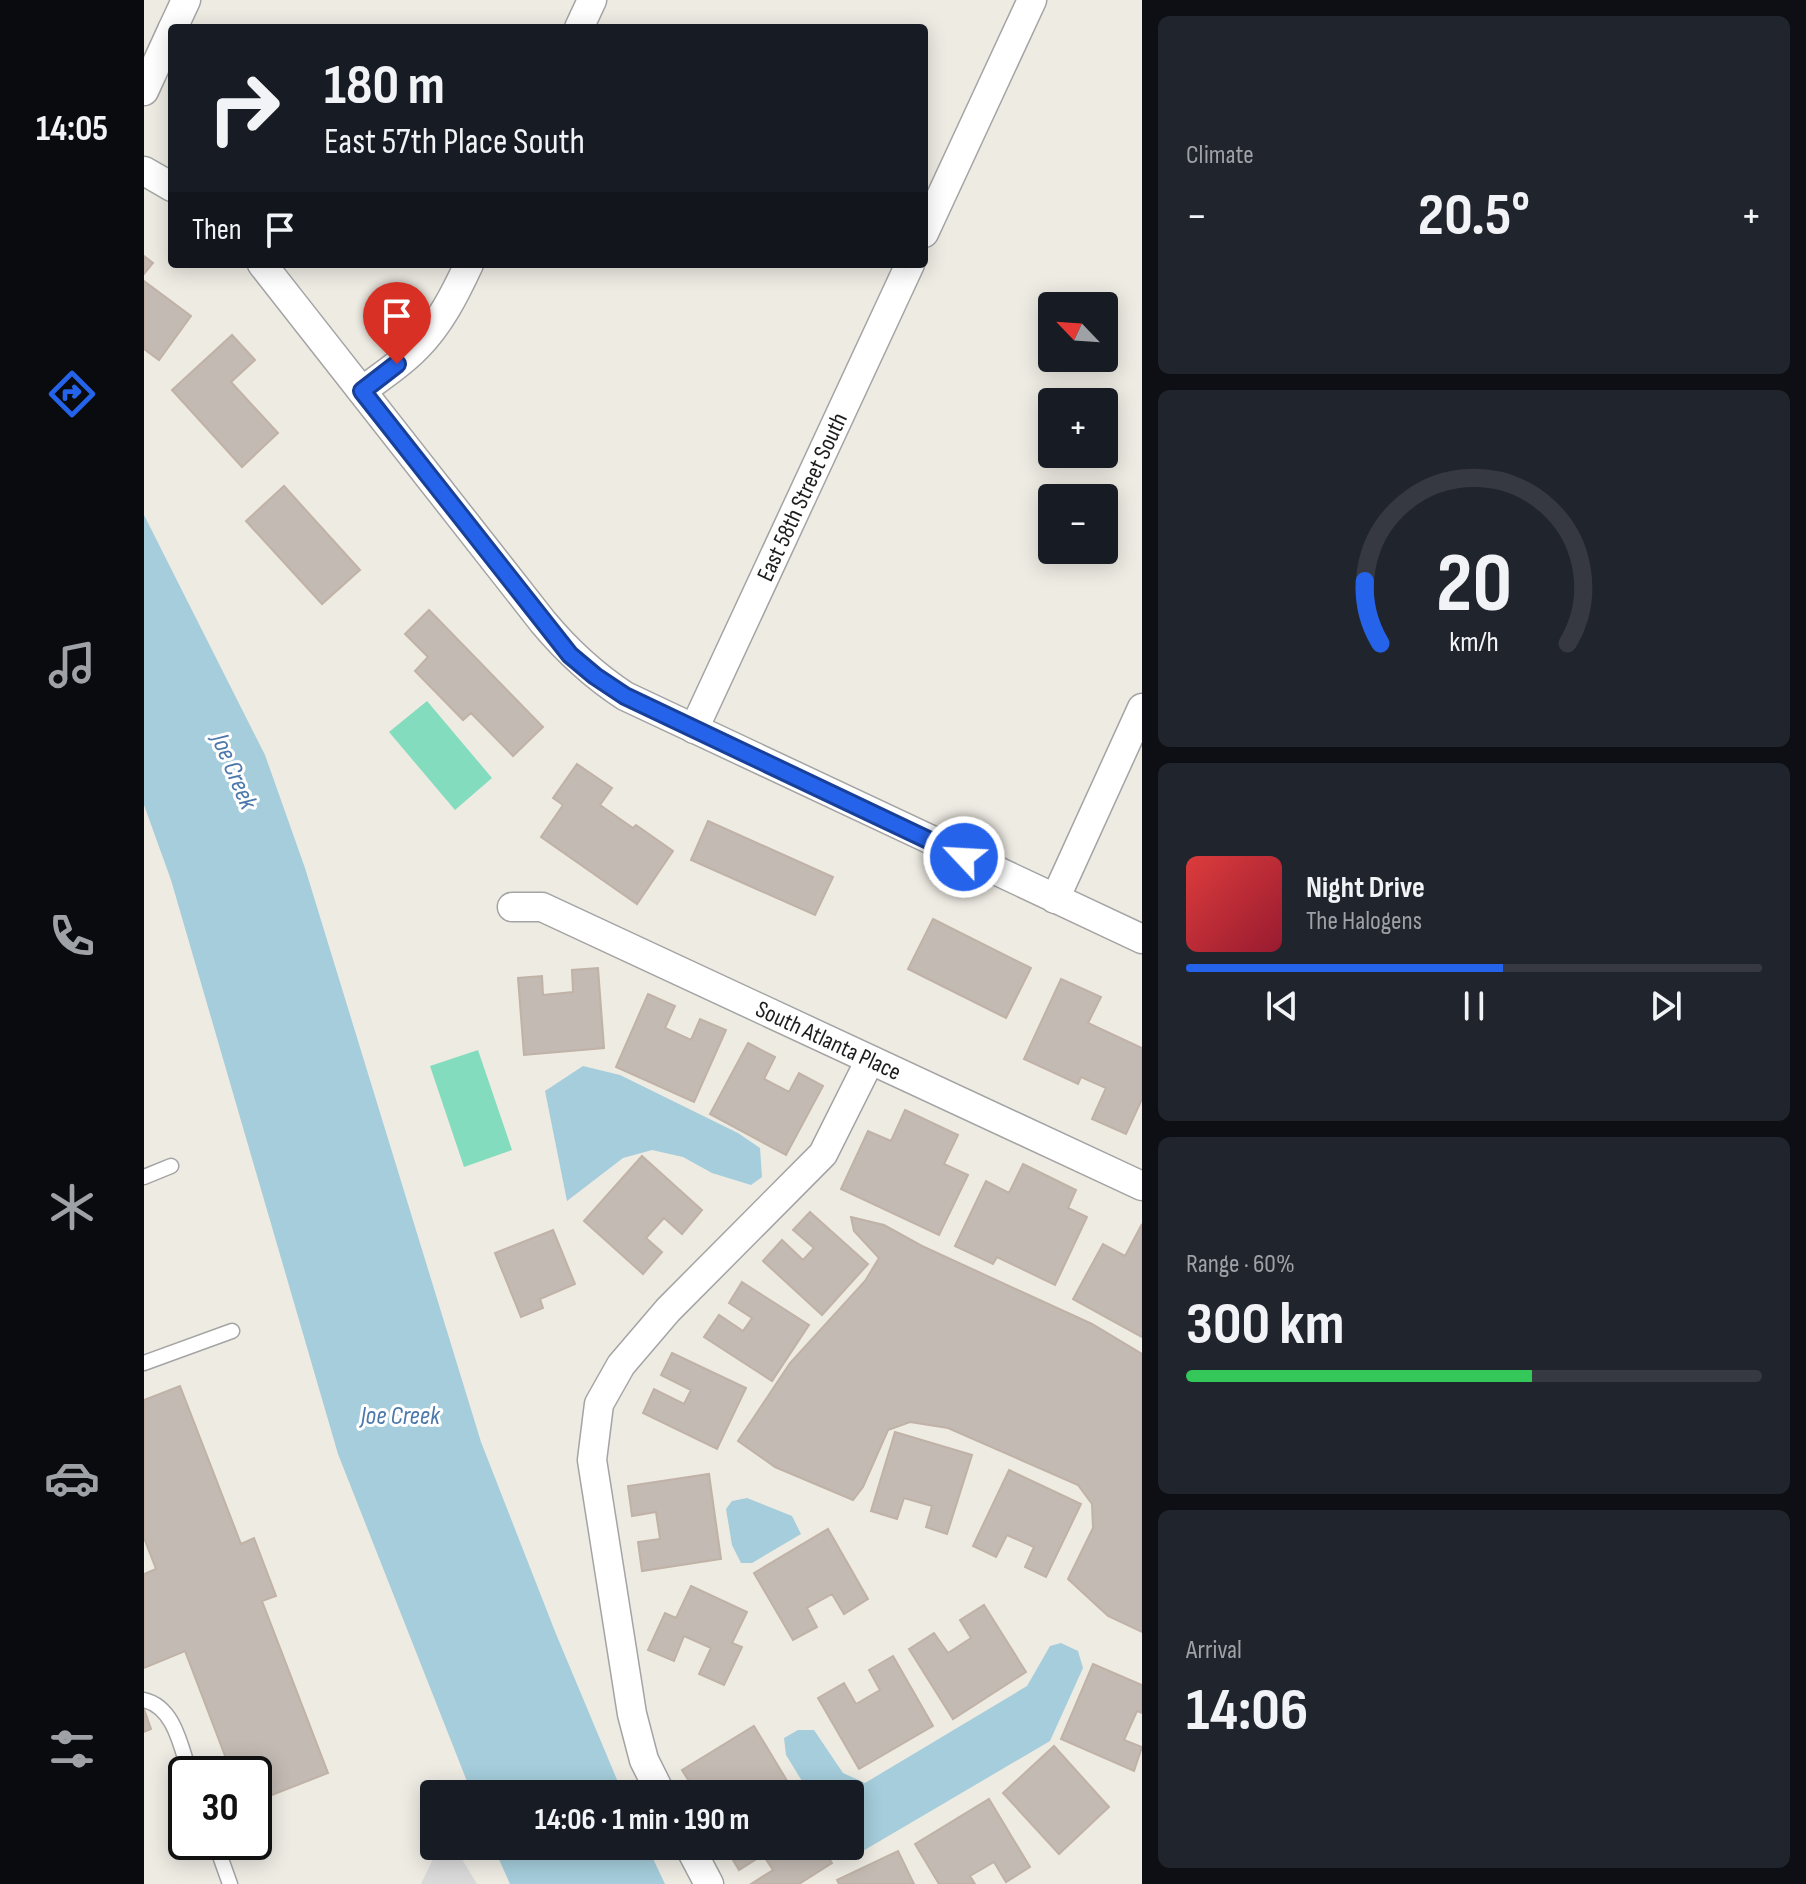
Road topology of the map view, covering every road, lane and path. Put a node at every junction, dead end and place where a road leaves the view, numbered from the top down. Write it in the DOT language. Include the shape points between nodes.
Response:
graph roads {
  1 [pos="186,0"];
  2 [pos="592,0"];
  3 [pos="1032,0"];
  4 [pos="174,24"];
  5 [pos="581,24"];
  6 [pos="168,38"];
  7 [pos="144,91"];
  8 [pos="144,171"];
  9 [pos="168,185"];
  10 [pos="928,224"];
  11 [pos="265,268"];
  12 [pos="467,268"];
  13 [pos="908,268"];
  14 [pos="362,391"];
  15 [pos="1142,708"];
  16 [pos="694,729"];
  17 [pos="1055,899"];
  18 [pos="512,907"];
  19 [pos="1142,939"];
  20 [pos="870,1060"];
  21 [pos="171,1166"];
  22 [pos="144,1177"];
  23 [pos="1142,1186"];
  24 [pos="232,1331"];
  25 [pos="144,1363"];
  26 [pos="144,1700"];
  27 [pos="184,1756"];
  28 [pos="654,1780"];
  29 [pos="221,1860"];
  30 [pos="696,1860"];
  31 [pos="230,1884"];
  32 [pos="709,1884"];
  1 -- 4 [label="street"];
  2 -- 5 [label="street"];
  3 -- 10 [label="street"];
  6 -- 7 [label="street"];
  8 -- 9 [label="street"];
  11 -- 14 [label="street"];
  12 -- 14 [label="street" via="435,327 415,351"];
  13 -- 16 [label="street, East 58th Street South"];
  14 -- 16 [label="street" via="570,655 625,696"];
  15 -- 17 [label="street"];
  16 -- 17 [label="street"];
  17 -- 19 [label="street"];
  18 -- 20 [label="street, South Atlanta Place" via="542,907"];
  20 -- 23 [label="street, South Atlanta Place"];
  20 -- 28 [label="street" via="823,1154 668,1310 621,1365 599,1404 592,1460 632,1714"];
  21 -- 22 [label="lane"];
  24 -- 25 [label="lane"];
  26 -- 27 [label="lane" via="154,1702 170,1718"];
  29 -- 31 [label="lane"];
  30 -- 32 [label="street"];
}
